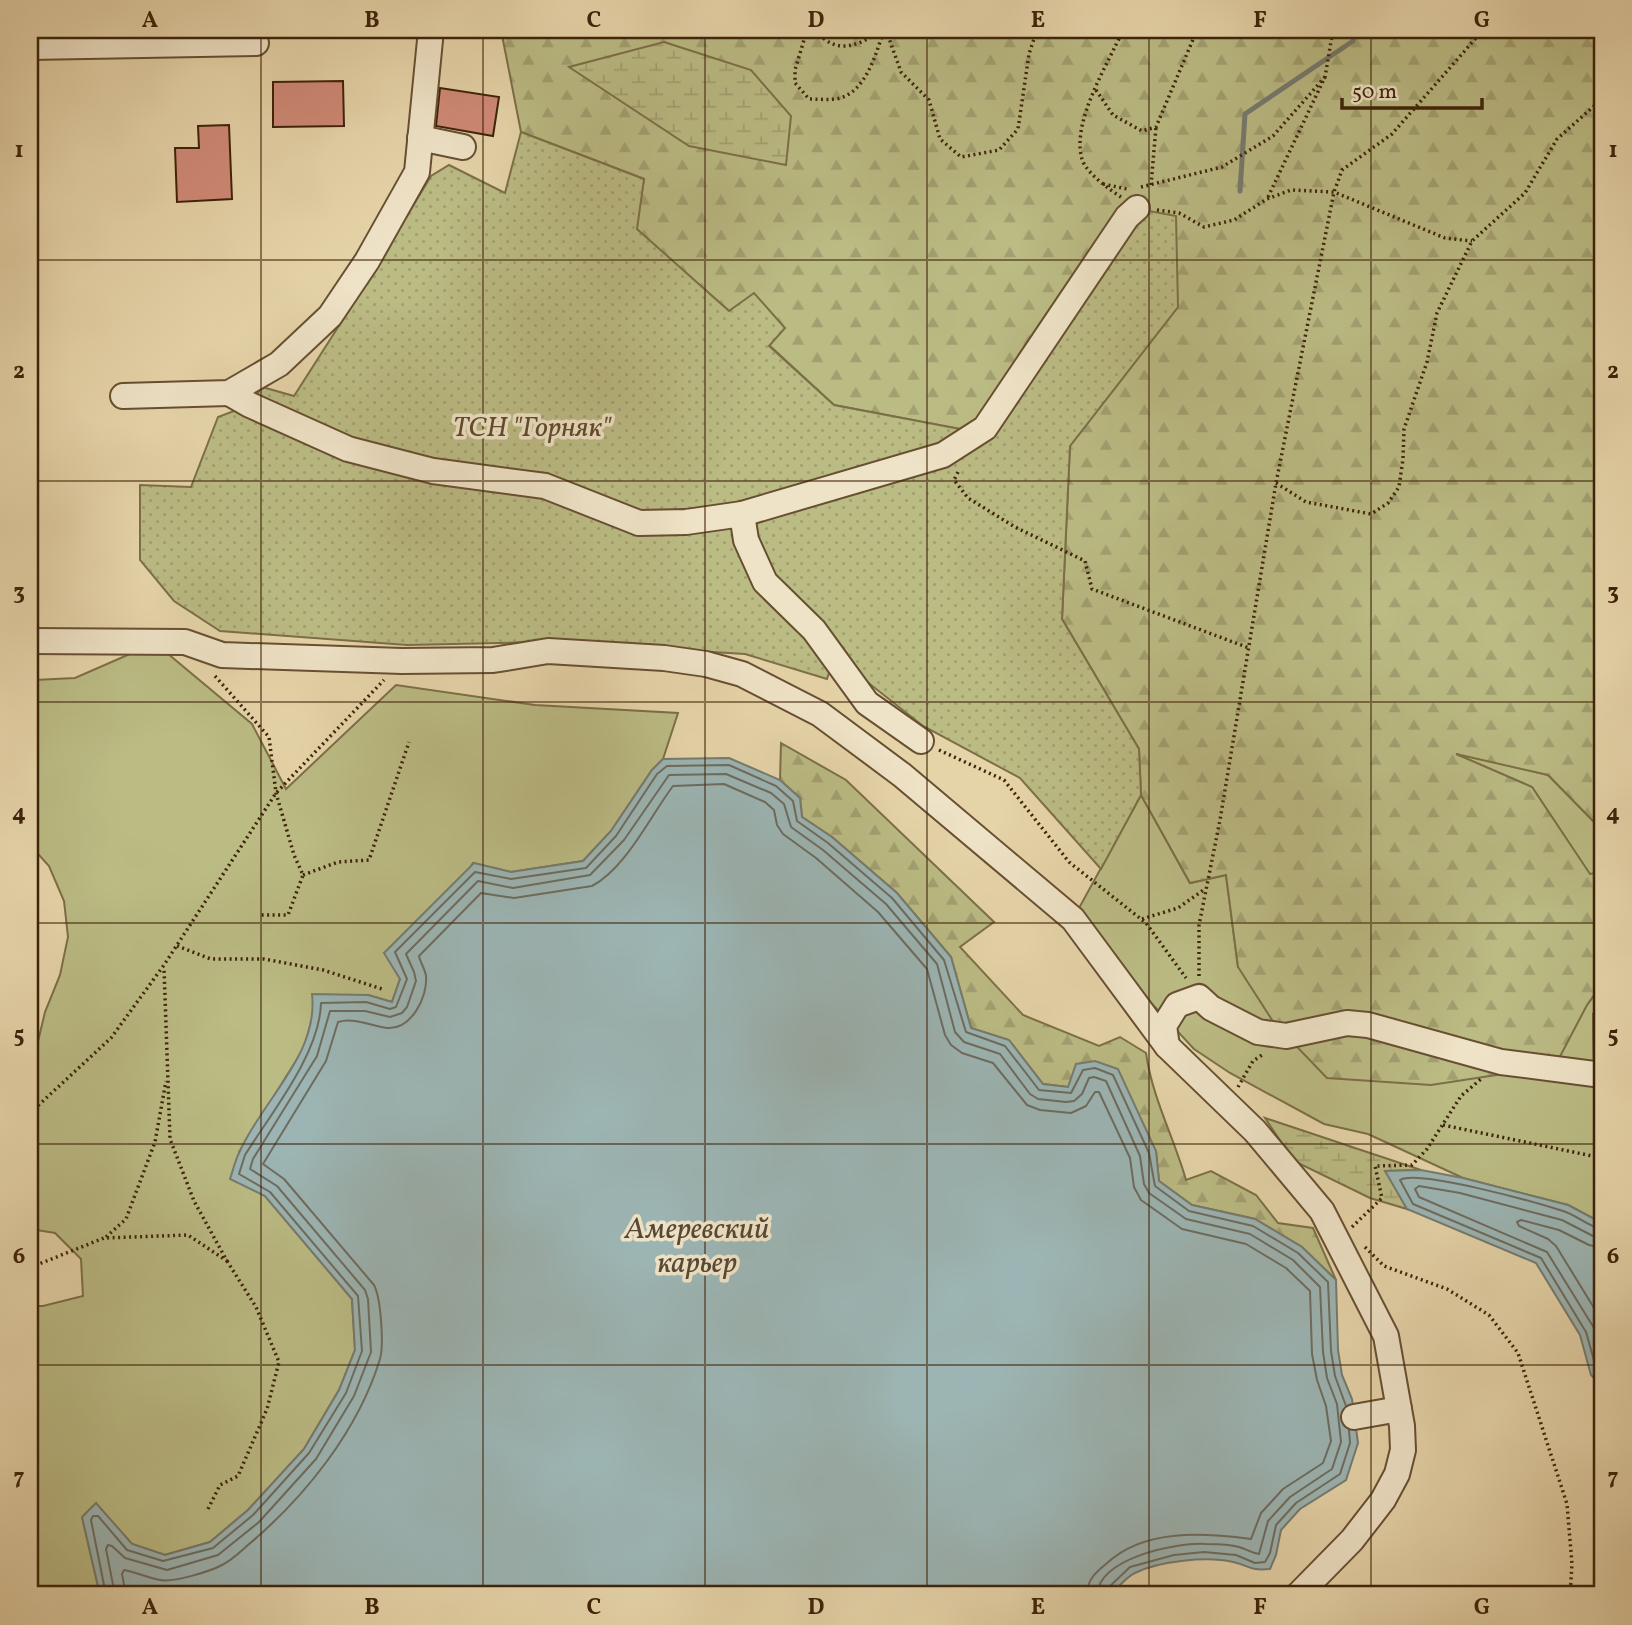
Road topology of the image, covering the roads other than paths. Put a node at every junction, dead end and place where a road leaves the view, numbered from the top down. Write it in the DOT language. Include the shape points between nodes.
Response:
graph roads {
  1 [pos="430,30"];
  2 [pos="96,38"];
  3 [pos="256,43"];
  4 [pos="30,47"];
  5 [pos="420,138"];
  6 [pos="463,147"];
  7 [pos="1143,209"];
  8 [pos="229,393"];
  9 [pos="123,396"];
  10 [pos="741,514"];
  11 [pos="30,641"];
  12 [pos="921,741"];
  13 [pos="1167,1046"];
  14 [pos="1599,1074"];
  15 [pos="1399,1409"];
  16 [pos="1354,1417"];
  17 [pos="1298,1595"];
  1 -- 5 [label="street"];
  2 -- 3 [label="street"];
  2 -- 4 [label="street"];
  5 -- 6 [label="street"];
  5 -- 8 [label="street" via="417,172 330,316 279,363"];
  7 -- 10 [label="street" via="1127,217 985,428 943,455"];
  8 -- 9 [label="street"];
  8 -- 10 [label="street" via="348,449 433,471 545,486 639,523"];
  10 -- 12 [label="street" via="746,540 765,582 814,630 867,702"];
  11 -- 13 [label="street" via="186,642 222,654 402,661 493,660 548,651 663,658 742,674 820,714 902,775 1073,919"];
  13 -- 14 [label="street" via="1164,1026 1177,1005 1199,997 1258,1032 1286,1036 1347,1023 1368,1025 1501,1062"];
  13 -- 15 [label="street" via="1255,1131 1344,1235 1386,1336"];
  15 -- 16 [label="street"];
  15 -- 17 [label="street" via="1404,1450 1383,1500 1352,1540"];
}
